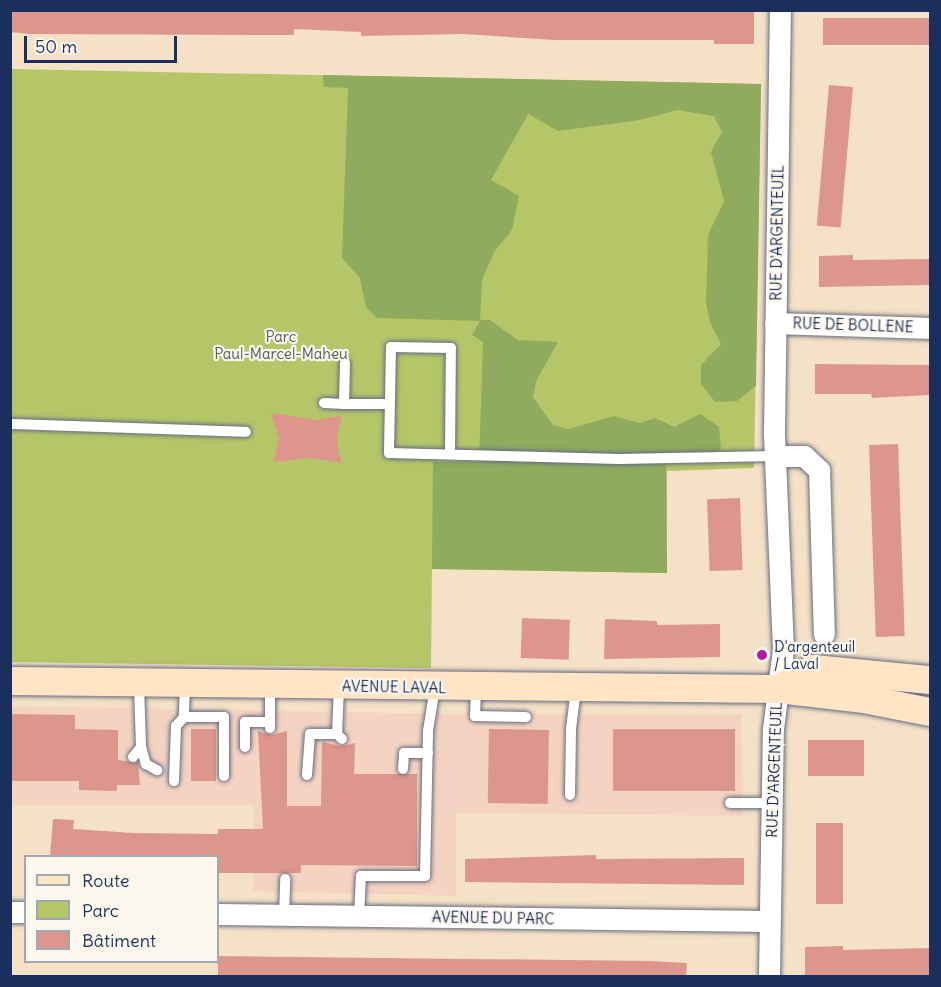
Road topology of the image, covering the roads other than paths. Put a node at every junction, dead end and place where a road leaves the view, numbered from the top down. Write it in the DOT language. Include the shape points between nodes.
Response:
graph roads {
  1 [pos="780,10"];
  2 [pos="775,324"];
  3 [pos="930,327"];
  4 [pos="345,363"];
  5 [pos="324,403"];
  6 [pos="344,404"];
  7 [pos="390,404"];
  8 [pos="10,424"];
  9 [pos="246,432"];
  10 [pos="450,453"];
  11 [pos="775,456"];
  12 [pos="824,634"];
  13 [pos="930,680"];
  14 [pos="10,681"];
  15 [pos="139,683"];
  16 [pos="185,684"];
  17 [pos="270,686"];
  18 [pos="339,687"];
  19 [pos="435,688"];
  20 [pos="778,689"];
  21 [pos="576,690"];
  22 [pos="474,709"];
  23 [pos="930,712"];
  24 [pos="184,717"];
  25 [pos="526,717"];
  26 [pos="141,747"];
  27 [pos="245,747"];
  28 [pos="428,753"];
  29 [pos="133,757"];
  30 [pos="403,769"];
  31 [pos="157,770"];
  32 [pos="308,775"];
  33 [pos="224,776"];
  34 [pos="174,781"];
  35 [pos="570,795"];
  36 [pos="730,803"];
  37 [pos="772,803"];
  38 [pos="285,879"];
  39 [pos="219,914"];
  40 [pos="284,915"];
  41 [pos="359,916"];
  42 [pos="769,921"];
  43 [pos="769,976"];
  1 -- 2 [label="street, RUE D'ARGENTEUIL"];
  2 -- 3 [label="street, RUE DE BOLLENE"];
  2 -- 11 [label="street, RUE D'ARGENTEUIL"];
  4 -- 6 [label="lane"];
  5 -- 6 [label="lane"];
  6 -- 7 [label="lane"];
  7 -- 10 [label="lane" via="389,453"];
  7 -- 10 [label="lane" via="391,347 451,348"];
  8 -- 9 [label="lane"];
  10 -- 11 [label="lane" via="619,459"];
  11 -- 12 [label="street" via="804,456 819,470"];
  11 -- 20 [label="street, RUE D'ARGENTEUIL" via="783,649"];
  13 -- 20 [label="street" via="813,669"];
  14 -- 15 [label="street, AVENUE LAVAL"];
  15 -- 16 [label="street, AVENUE LAVAL"];
  15 -- 26 [label="lane"];
  16 -- 17 [label="street, AVENUE LAVAL"];
  16 -- 24 [label="lane"];
  17 -- 18 [label="street, AVENUE LAVAL"];
  17 -- 27 [label="lane" via="270,725 245,722"];
  18 -- 19 [label="street, AVENUE LAVAL"];
  18 -- 32 [label="lane" via="339,737 310,734"];
  19 -- 22 [label="street, AVENUE LAVAL"];
  19 -- 28 [label="lane"];
  20 -- 21 [label="street, AVENUE LAVAL"];
  20 -- 23 [label="street, AVENUE LAVAL"];
  20 -- 37 [label="street, RUE D'ARGENTEUIL"];
  21 -- 22 [label="street, AVENUE LAVAL"];
  21 -- 35 [label="lane"];
  22 -- 25 [label="lane"];
  24 -- 33 [label="lane" via="224,717"];
  24 -- 34 [label="lane" via="176,726"];
  26 -- 29 [label="lane"];
  26 -- 31 [label="lane" via="146,764"];
  28 -- 30 [label="lane" via="404,753"];
  28 -- 41 [label="lane" via="424,876 360,876"];
  36 -- 37 [label="lane"];
  37 -- 42 [label="street, RUE D'ARGENTEUIL"];
  38 -- 40 [label="lane"];
  39 -- 40 [label="street, AVENUE DU PARC"];
  40 -- 41 [label="street, AVENUE DU PARC"];
  41 -- 42 [label="street, AVENUE DU PARC"];
  42 -- 43 [label="street, RUE D'ARGENTEUIL"];
}
